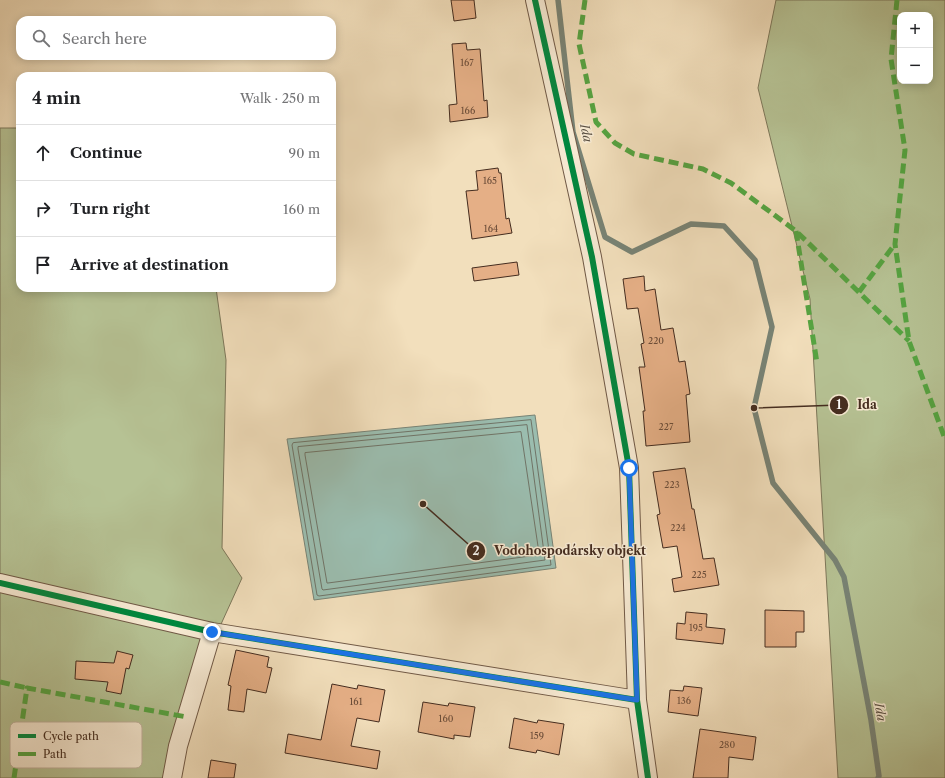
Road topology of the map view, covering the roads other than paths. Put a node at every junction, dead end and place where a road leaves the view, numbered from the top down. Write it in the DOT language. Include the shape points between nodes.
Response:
graph roads {
  1 [pos="535,0"];
  2 [pos="0,583"];
  3 [pos="212,632"];
  4 [pos="637,700"];
  5 [pos="172,778"];
  6 [pos="648,778"];
  1 -- 4 [label="street" via="592,257 629,468"];
  2 -- 3 [label="street"];
  3 -- 4 [label="street"];
  3 -- 5 [label="street" via="178,746"];
  4 -- 6 [label="street"];
}
